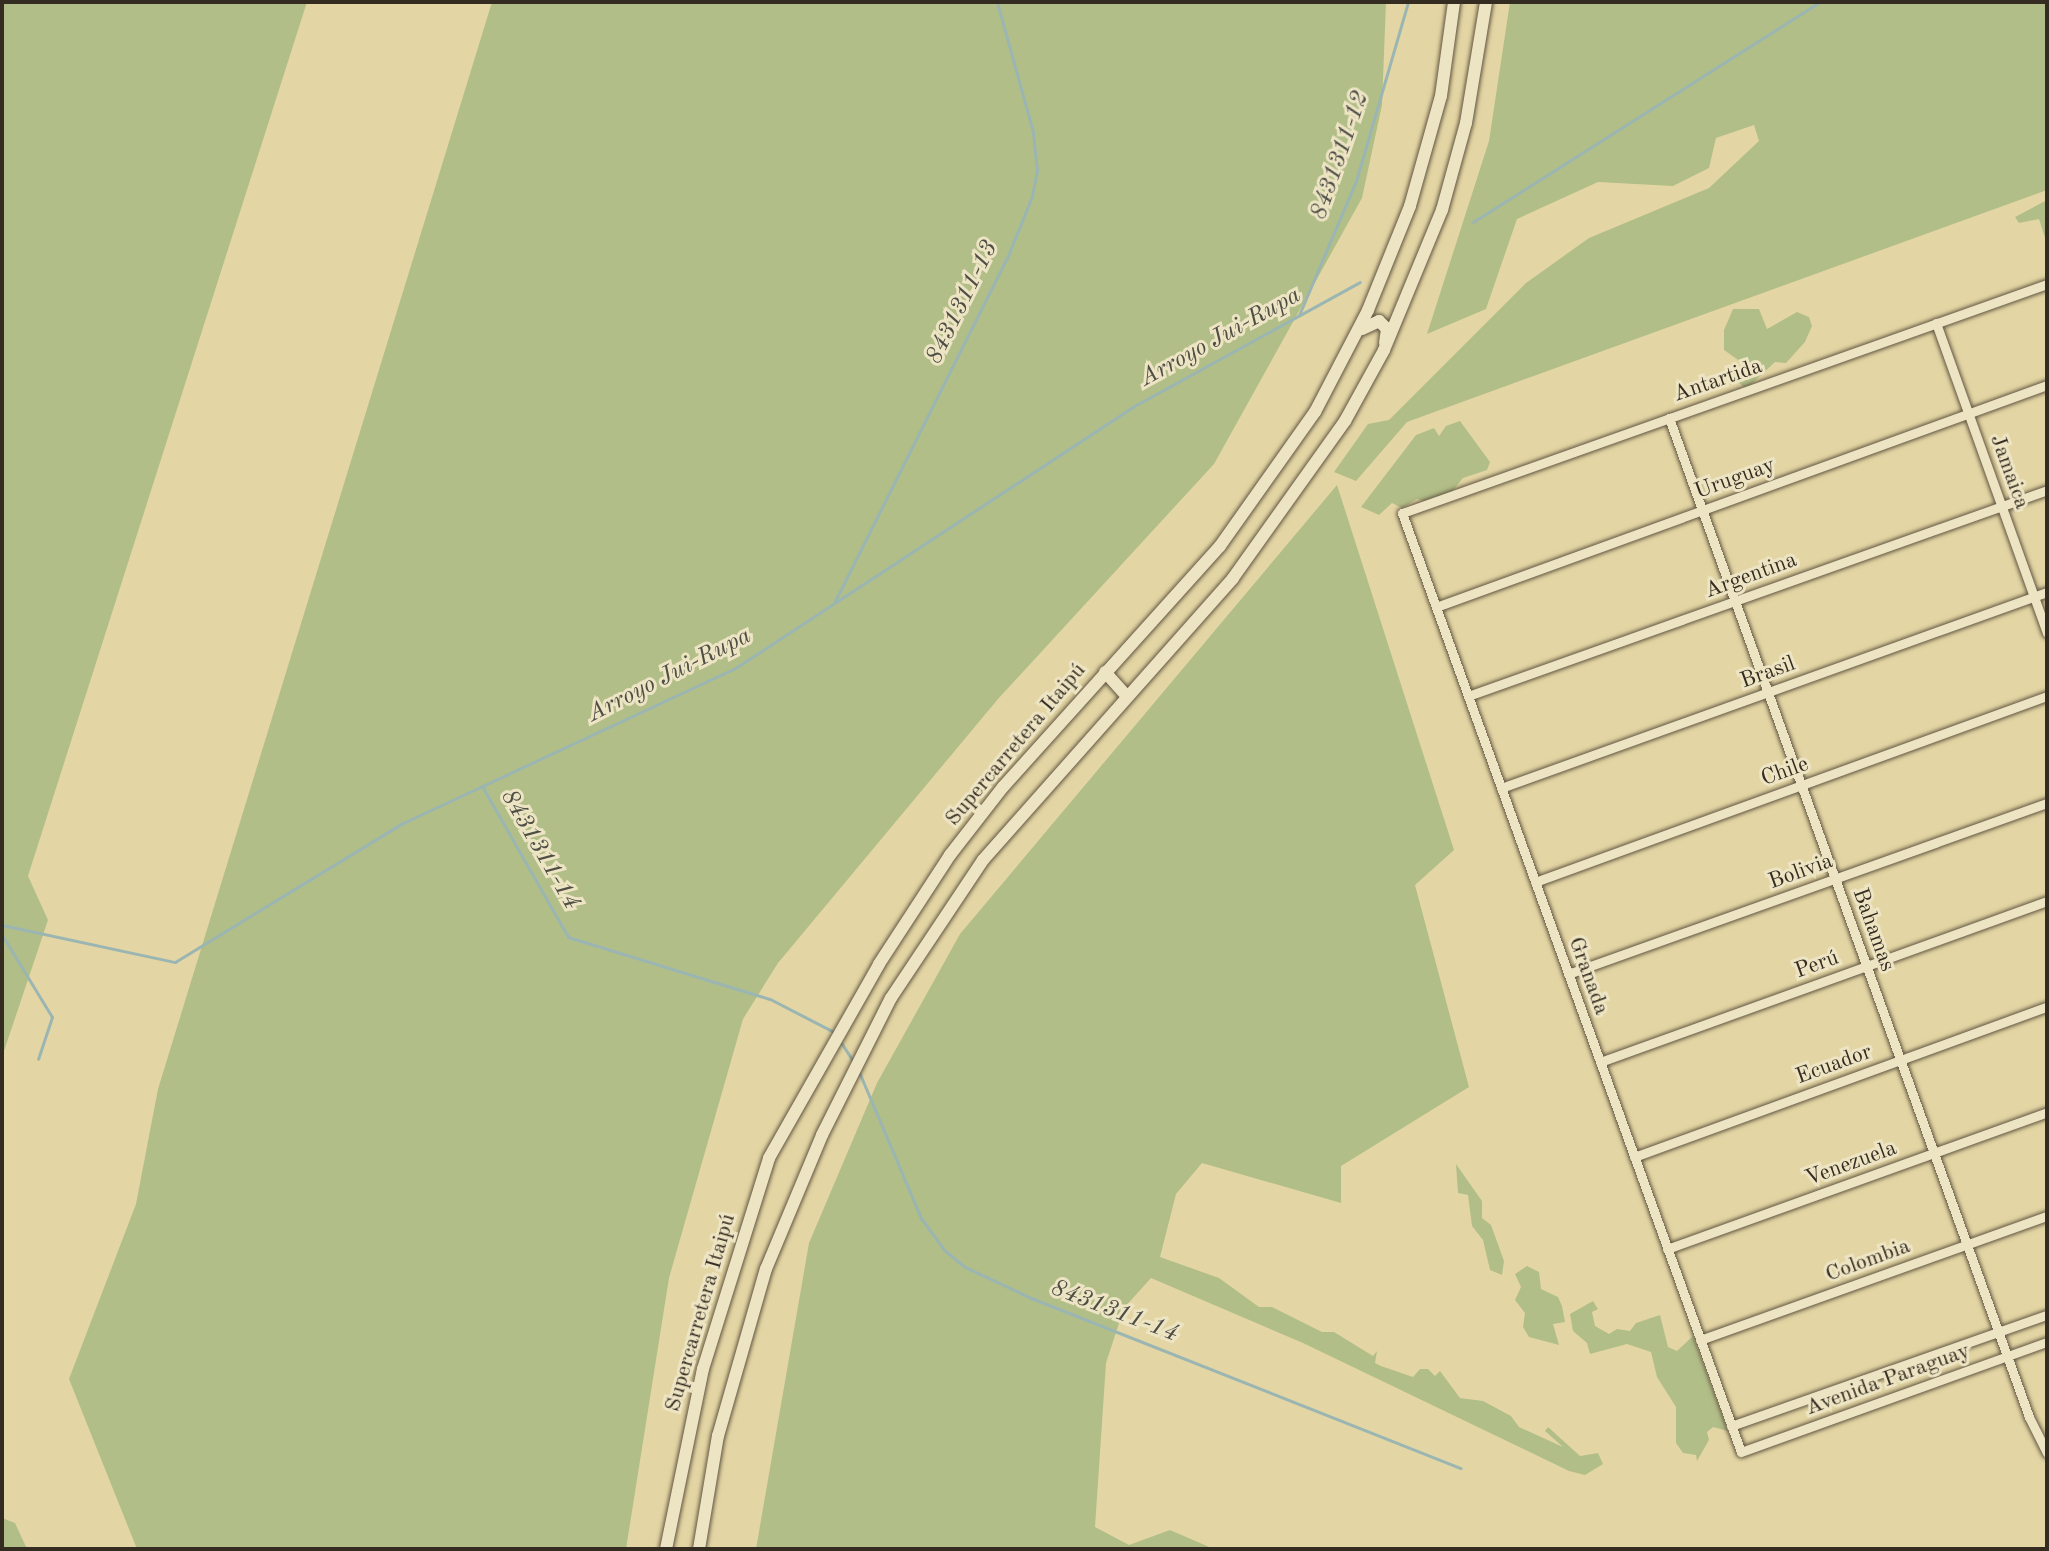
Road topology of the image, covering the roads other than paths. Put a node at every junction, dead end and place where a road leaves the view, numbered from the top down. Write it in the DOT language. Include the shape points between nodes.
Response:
graph roads {
  1 [pos="1454,2"];
  2 [pos="1486,2"];
  3 [pos="2047,284"];
  4 [pos="1936,323"];
  5 [pos="1356,336"];
  6 [pos="1384,350"];
  7 [pos="2047,385"];
  8 [pos="1969,413"];
  9 [pos="1669,418"];
  10 [pos="2047,490"];
  11 [pos="2002,506"];
  12 [pos="1702,510"];
  13 [pos="1402,513"];
  14 [pos="2047,592"];
  15 [pos="2034,597"];
  16 [pos="1735,601"];
  17 [pos="1436,607"];
  18 [pos="2047,633"];
  19 [pos="1105,672"];
  20 [pos="1768,692"];
  21 [pos="1126,695"];
  22 [pos="1468,696"];
  23 [pos="2047,696"];
  24 [pos="1801,785"];
  25 [pos="1501,788"];
  26 [pos="2047,803"];
  27 [pos="1835,879"];
  28 [pos="1535,882"];
  29 [pos="2047,901"];
  30 [pos="1866,966"];
  31 [pos="1568,974"];
  32 [pos="2047,1007"];
  33 [pos="1900,1060"];
  34 [pos="1600,1062"];
  35 [pos="2047,1112"];
  36 [pos="1934,1153"];
  37 [pos="1634,1157"];
  38 [pos="2047,1216"];
  39 [pos="1967,1244"];
  40 [pos="1667,1249"];
  41 [pos="2047,1315"];
  42 [pos="1998,1332"];
  43 [pos="1700,1340"];
  44 [pos="2047,1342"];
  45 [pos="2007,1356"];
  46 [pos="1731,1426"];
  47 [pos="1741,1452"];
  48 [pos="2047,1453"];
  49 [pos="666,1549"];
  50 [pos="699,1549"];
  1 -- 5 [label="street, Supercarretera Itaipú" via="1441,96 1423,168"];
  2 -- 6 [label="street" via="1456,168"];
  3 -- 4 [label="street, Antartida"];
  4 -- 8 [label="street, Jamaica"];
  4 -- 9 [label="street, Antartida"];
  5 -- 6 [label="street" via="1379,321 1387,329"];
  5 -- 19 [label="street, Supercarretera Itaipú" via="1273,478 1188,584"];
  6 -- 21 [label="street" via="1281,517 1205,611"];
  7 -- 8 [label="street, Uruguay"];
  8 -- 11 [label="street, Jamaica"];
  8 -- 12 [label="street, Uruguay"];
  9 -- 12 [label="street, Bahamas"];
  9 -- 13 [label="street, Antartida"];
  10 -- 11 [label="street, Argentina"];
  11 -- 15 [label="street, Jamaica"];
  11 -- 16 [label="street, Argentina"];
  12 -- 16 [label="street, Bahamas"];
  12 -- 17 [label="street, Uruguay"];
  13 -- 17 [label="street, Granada"];
  14 -- 15 [label="street, Brasil"];
  15 -- 18 [label="street, Jamaica"];
  15 -- 20 [label="street, Brasil"];
  16 -- 20 [label="street, Bahamas"];
  16 -- 22 [label="street, Argentina"];
  17 -- 22 [label="street, Granada"];
  19 -- 21 [label="street"];
  19 -- 49 [label="street, Supercarretera Itaipú" via="950,855 879,964 769,1158 703,1369"];
  20 -- 24 [label="street, Bahamas"];
  20 -- 25 [label="street, Brasil"];
  21 -- 50 [label="street" via="1015,820 951,904 891,998 822,1135 766,1269 718,1436"];
  22 -- 25 [label="street, Granada"];
  23 -- 24 [label="street, Chile"];
  24 -- 27 [label="street, Bahamas"];
  24 -- 28 [label="street, Chile"];
  25 -- 28 [label="street, Granada"];
  26 -- 27 [label="street, Bolivia"];
  27 -- 30 [label="street, Bahamas"];
  27 -- 31 [label="street, Bolivia"];
  28 -- 31 [label="street, Granada"];
  29 -- 30 [label="street, Perú"];
  30 -- 33 [label="street, Bahamas"];
  30 -- 34 [label="street, Perú"];
  31 -- 34 [label="street, Granada"];
  32 -- 33 [label="street, Ecuador"];
  33 -- 36 [label="street, Bahamas"];
  33 -- 37 [label="street, Ecuador"];
  34 -- 37 [label="street, Granada"];
  35 -- 36 [label="street, Venezuela"];
  36 -- 39 [label="street, Bahamas"];
  36 -- 40 [label="street, Venezuela"];
  37 -- 40 [label="street, Granada"];
  38 -- 39 [label="street, Colombia"];
  39 -- 42 [label="street, Bahamas"];
  39 -- 43 [label="street, Colombia"];
  40 -- 43 [label="street, Granada"];
  41 -- 42 [label="street"];
  42 -- 45 [label="street, Bahamas"];
  42 -- 46 [label="street"];
  43 -- 46 [label="street, Granada"];
  44 -- 45 [label="street, Avenida Paraguay"];
  45 -- 47 [label="street, Avenida Paraguay"];
  45 -- 48 [label="street, Bahamas"];
  46 -- 47 [label="street, Granada"];
}
